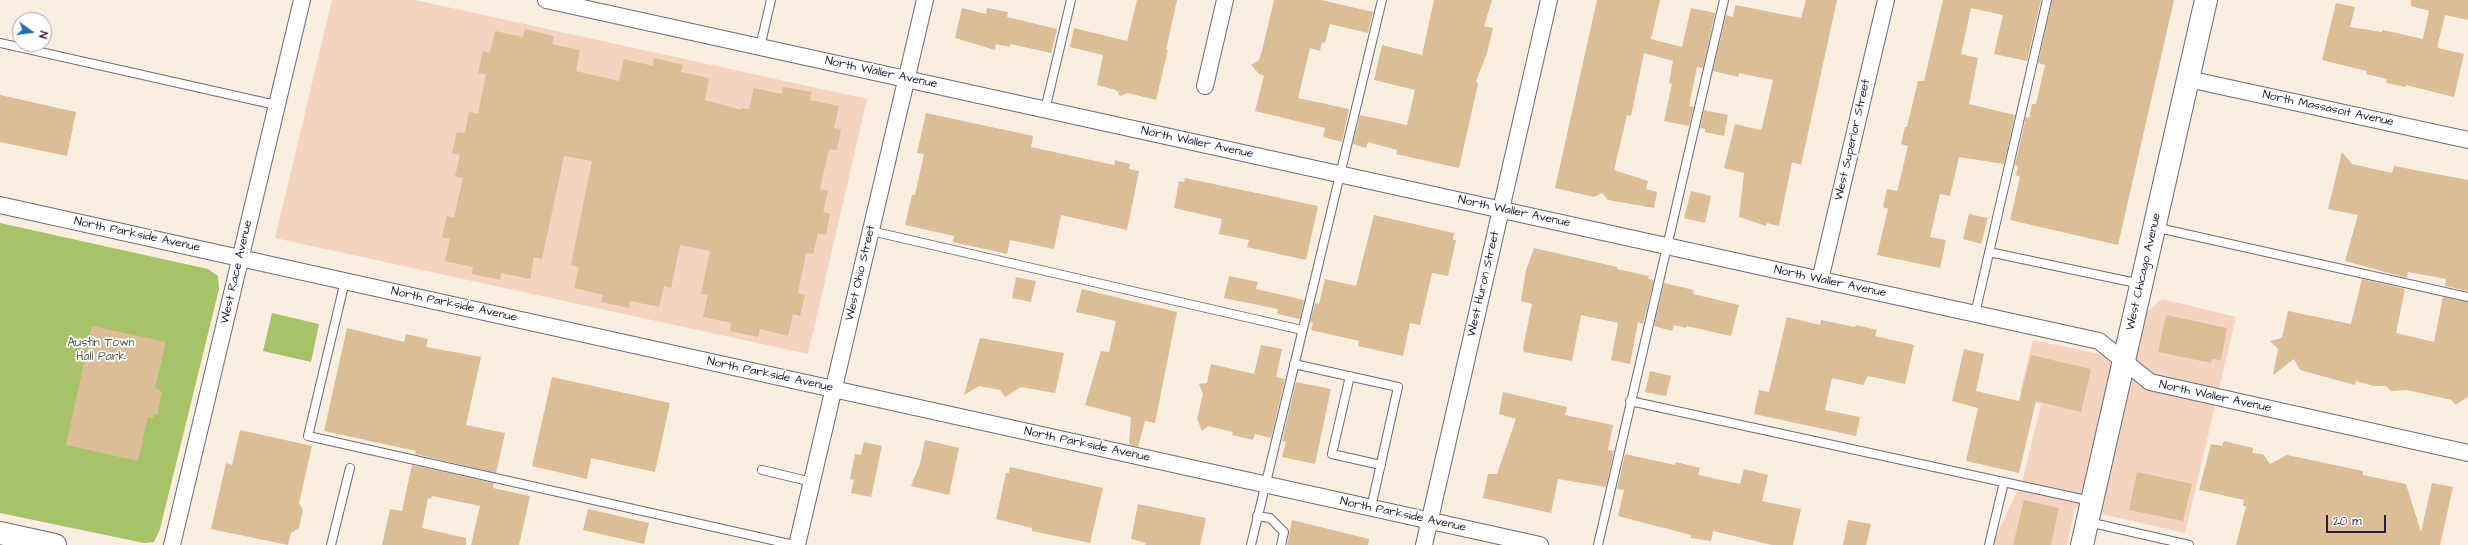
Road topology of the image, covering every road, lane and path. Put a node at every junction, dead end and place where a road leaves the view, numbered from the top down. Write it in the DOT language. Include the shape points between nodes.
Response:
graph roads {
  1 [pos="302,0"];
  2 [pos="546,0"];
  3 [pos="772,0"];
  4 [pos="925,0"];
  5 [pos="1071,0"];
  6 [pos="1225,0"];
  7 [pos="1382,0"];
  8 [pos="1549,0"];
  9 [pos="1724,0"];
  10 [pos="1886,0"];
  11 [pos="2047,0"];
  12 [pos="2206,0"];
  13 [pos="582,4"];
  14 [pos="0,43"];
  15 [pos="760,47"];
  16 [pos="906,79"];
  17 [pos="2188,79"];
  18 [pos="1205,86"];
  19 [pos="276,105"];
  20 [pos="1046,110"];
  21 [pos="2468,140"];
  22 [pos="1340,174"];
  23 [pos="0,205"];
  24 [pos="1501,210"];
  25 [pos="2154,227"];
  26 [pos="871,231"];
  27 [pos="1666,246"];
  28 [pos="1989,252"];
  29 [pos="240,258"];
  30 [pos="1820,280"];
  31 [pos="345,281"];
  32 [pos="2141,284"];
  33 [pos="2468,297"];
  34 [pos="1975,314"];
  35 [pos="1302,330"];
  36 [pos="2124,361"];
  37 [pos="1294,364"];
  38 [pos="1350,376"];
  39 [pos="833,389"];
  40 [pos="1630,401"];
  41 [pos="2468,453"];
  42 [pos="1381,464"];
  43 [pos="350,468"];
  44 [pos="762,470"];
  45 [pos="812,482"];
  46 [pos="2004,482"];
  47 [pos="1265,484"];
  48 [pos="2092,501"];
  49 [pos="1371,508"];
  50 [pos="1257,516"];
  51 [pos="1429,520"];
  52 [pos="2087,522"];
  53 [pos="0,533"];
  54 [pos="55,545"];
  55 [pos="172,545"];
  56 [pos="332,545"];
  57 [pos="796,545"];
  58 [pos="1251,545"];
  59 [pos="1281,545"];
  60 [pos="1424,545"];
  61 [pos="1540,545"];
  62 [pos="1598,545"];
  63 [pos="1989,545"];
  64 [pos="2082,545"];
  65 [pos="2189,545"];
  1 -- 19 [label="street, West Race Avenue"];
  2 -- 13 [label="street, North Waller Avenue"];
  3 -- 15 [label="lane"];
  4 -- 16 [label="street, West Ohio Street"];
  5 -- 20 [label="lane"];
  6 -- 18 [label="street"];
  7 -- 22 [label="lane"];
  8 -- 24 [label="street, West Huron Street"];
  9 -- 27 [label="lane"];
  10 -- 30 [label="street, West Superior Street"];
  11 -- 28 [label="lane"];
  12 -- 17 [label="main road, West Chicago Avenue"];
  13 -- 15 [label="street, North Waller Avenue"];
  14 -- 19 [label="lane"];
  15 -- 16 [label="street, North Waller Avenue"];
  16 -- 20 [label="street, North Waller Avenue"];
  16 -- 26 [label="street, West Ohio Street"];
  17 -- 21 [label="street, North Massasoit Avenue"];
  17 -- 25 [label="main road, West Chicago Avenue"];
  19 -- 29 [label="street, West Race Avenue"];
  20 -- 22 [label="street, North Waller Avenue"];
  22 -- 24 [label="street, North Waller Avenue"];
  22 -- 35 [label="lane"];
  23 -- 29 [label="street, North Parkside Avenue"];
  24 -- 27 [label="street, North Waller Avenue"];
  24 -- 51 [label="street, West Huron Street"];
  25 -- 32 [label="main road, West Chicago Avenue"];
  25 -- 33 [label="lane"];
  26 -- 35 [label="lane"];
  26 -- 39 [label="street, West Ohio Street"];
  27 -- 30 [label="street, North Waller Avenue"];
  27 -- 40 [label="lane"];
  28 -- 32 [label="lane"];
  28 -- 34 [label="lane"];
  29 -- 31 [label="street, North Parkside Avenue"];
  29 -- 55 [label="street, West Race Avenue"];
  30 -- 34 [label="street, North Waller Avenue"];
  31 -- 39 [label="street, North Parkside Avenue"];
  31 -- 57 [label="lane" via="308,436"];
  32 -- 36 [label="main road, West Chicago Avenue"];
  34 -- 36 [label="street, North Waller Avenue" via="2099,341"];
  35 -- 37 [label="lane"];
  36 -- 41 [label="street, North Waller Avenue" via="2150,382"];
  36 -- 48 [label="main road, West Chicago Avenue"];
  37 -- 38 [label="lane"];
  37 -- 47 [label="lane"];
  38 -- 42 [label="lane" via="1398,387"];
  38 -- 42 [label="lane" via="1332,454"];
  39 -- 45 [label="street, West Ohio Street"];
  39 -- 47 [label="street, North Parkside Avenue"];
  40 -- 46 [label="lane"];
  40 -- 62 [label="lane"];
  42 -- 49 [label="lane"];
  43 -- 56 [label="lane"];
  44 -- 45 [label="lane"];
  45 -- 57 [label="street, West Ohio Street"];
  46 -- 48 [label="lane"];
  46 -- 63 [label="lane"];
  47 -- 49 [label="street, North Parkside Avenue"];
  47 -- 50 [label="lane"];
  48 -- 52 [label="main road, West Chicago Avenue"];
  49 -- 51 [label="street, North Parkside Avenue"];
  50 -- 58 [label="lane"];
  50 -- 59 [label="lane" via="1270,518 1284,532"];
  51 -- 60 [label="street, West Huron Street"];
  51 -- 61 [label="street, North Parkside Avenue"];
  52 -- 64 [label="main road, West Chicago Avenue"];
  52 -- 65 [label="lane"];
  53 -- 54 [label="main road"];
}
